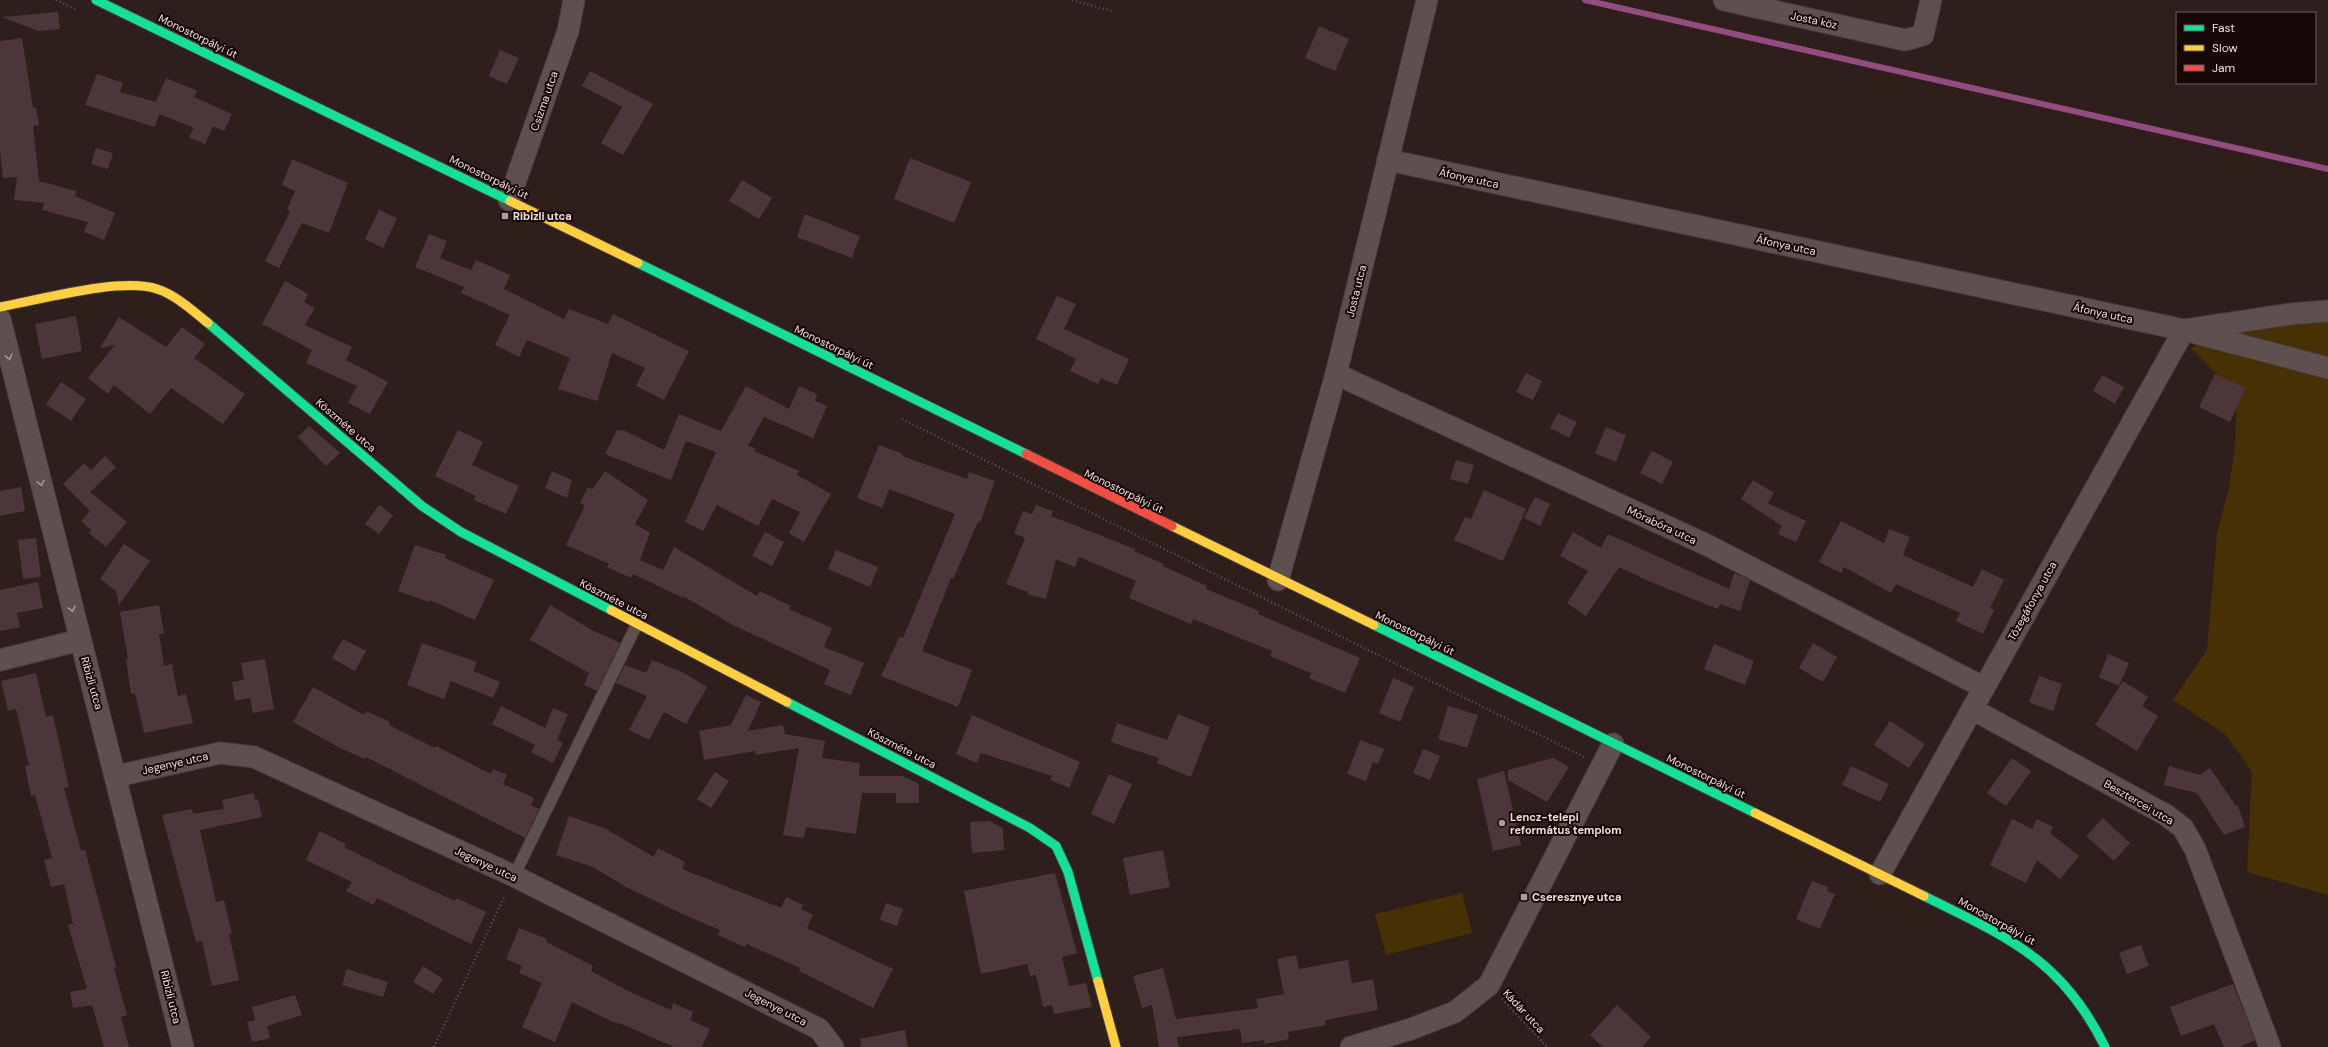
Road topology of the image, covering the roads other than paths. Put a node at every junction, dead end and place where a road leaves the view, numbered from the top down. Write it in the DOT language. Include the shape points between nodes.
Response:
graph roads {
  1 [pos="96,0"];
  2 [pos="574,0"];
  3 [pos="1427,0"];
  4 [pos="1724,0"];
  5 [pos="1930,0"];
  6 [pos="1388,160"];
  7 [pos="509,200"];
  8 [pos="0,307"];
  9 [pos="2328,311"];
  10 [pos="0,319"];
  11 [pos="2184,330"];
  12 [pos="2328,368"];
  13 [pos="1336,374"];
  14 [pos="1278,580"];
  15 [pos="636,624"];
  16 [pos="80,640"];
  17 [pos="0,660"];
  18 [pos="1983,687"];
  19 [pos="1972,709"];
  20 [pos="1613,744"];
  21 [pos="118,776"];
  22 [pos="1880,874"];
  23 [pos="514,876"];
  24 [pos="184,1047"];
  25 [pos="833,1047"];
  26 [pos="1116,1047"];
  27 [pos="1351,1047"];
  28 [pos="2105,1047"];
  29 [pos="2270,1047"];
  1 -- 7 [label="street, Monostorpályi út"];
  2 -- 7 [label="street, Csizma utca" via="568,31"];
  3 -- 6 [label="street, Josta utca"];
  4 -- 5 [label="street, Josta köz" via="1905,40 1923,35"];
  6 -- 11 [label="street, Áfonya utca"];
  6 -- 13 [label="street, Josta utca"];
  7 -- 14 [label="street, Monostorpályi út"];
  8 -- 15 [label="street, Köszméte utca" via="120,285 156,289 186,305 422,506 461,532"];
  9 -- 11 [label="street, Áfonya utca"];
  10 -- 16 [label="street, Ribizli utca, one-way"];
  11 -- 12 [label="street, Áfonya utca"];
  11 -- 18 [label="street, Tőzegáfonya utca"];
  13 -- 14 [label="street, Josta utca"];
  13 -- 18 [label="street, Mórabóra utca" via="1707,545"];
  14 -- 20 [label="street, Monostorpályi út"];
  15 -- 23 [label="lane"];
  15 -- 26 [label="street, Köszméte utca" via="1030,828 1056,846 1068,872"];
  16 -- 17 [label="street"];
  16 -- 21 [label="street, Ribizli utca"];
  18 -- 19 [label="street, Tőzegáfonya utca"];
  19 -- 22 [label="street, Tőzegáfonya utca"];
  19 -- 29 [label="street, Besztercei utca" via="2166,815 2183,828 2195,849"];
  20 -- 22 [label="street, Monostorpályi út"];
  20 -- 27 [label="street" via="1489,985 1455,1012 1411,1029"];
  21 -- 23 [label="street, Jegenye utca" via="220,753 254,757"];
  21 -- 24 [label="street, Ribizli utca"];
  22 -- 28 [label="street, Monostorpályi út" via="2007,937 2033,954 2057,975 2080,1002"];
  23 -- 25 [label="street, Jegenye utca" via="819,1029"];
}
